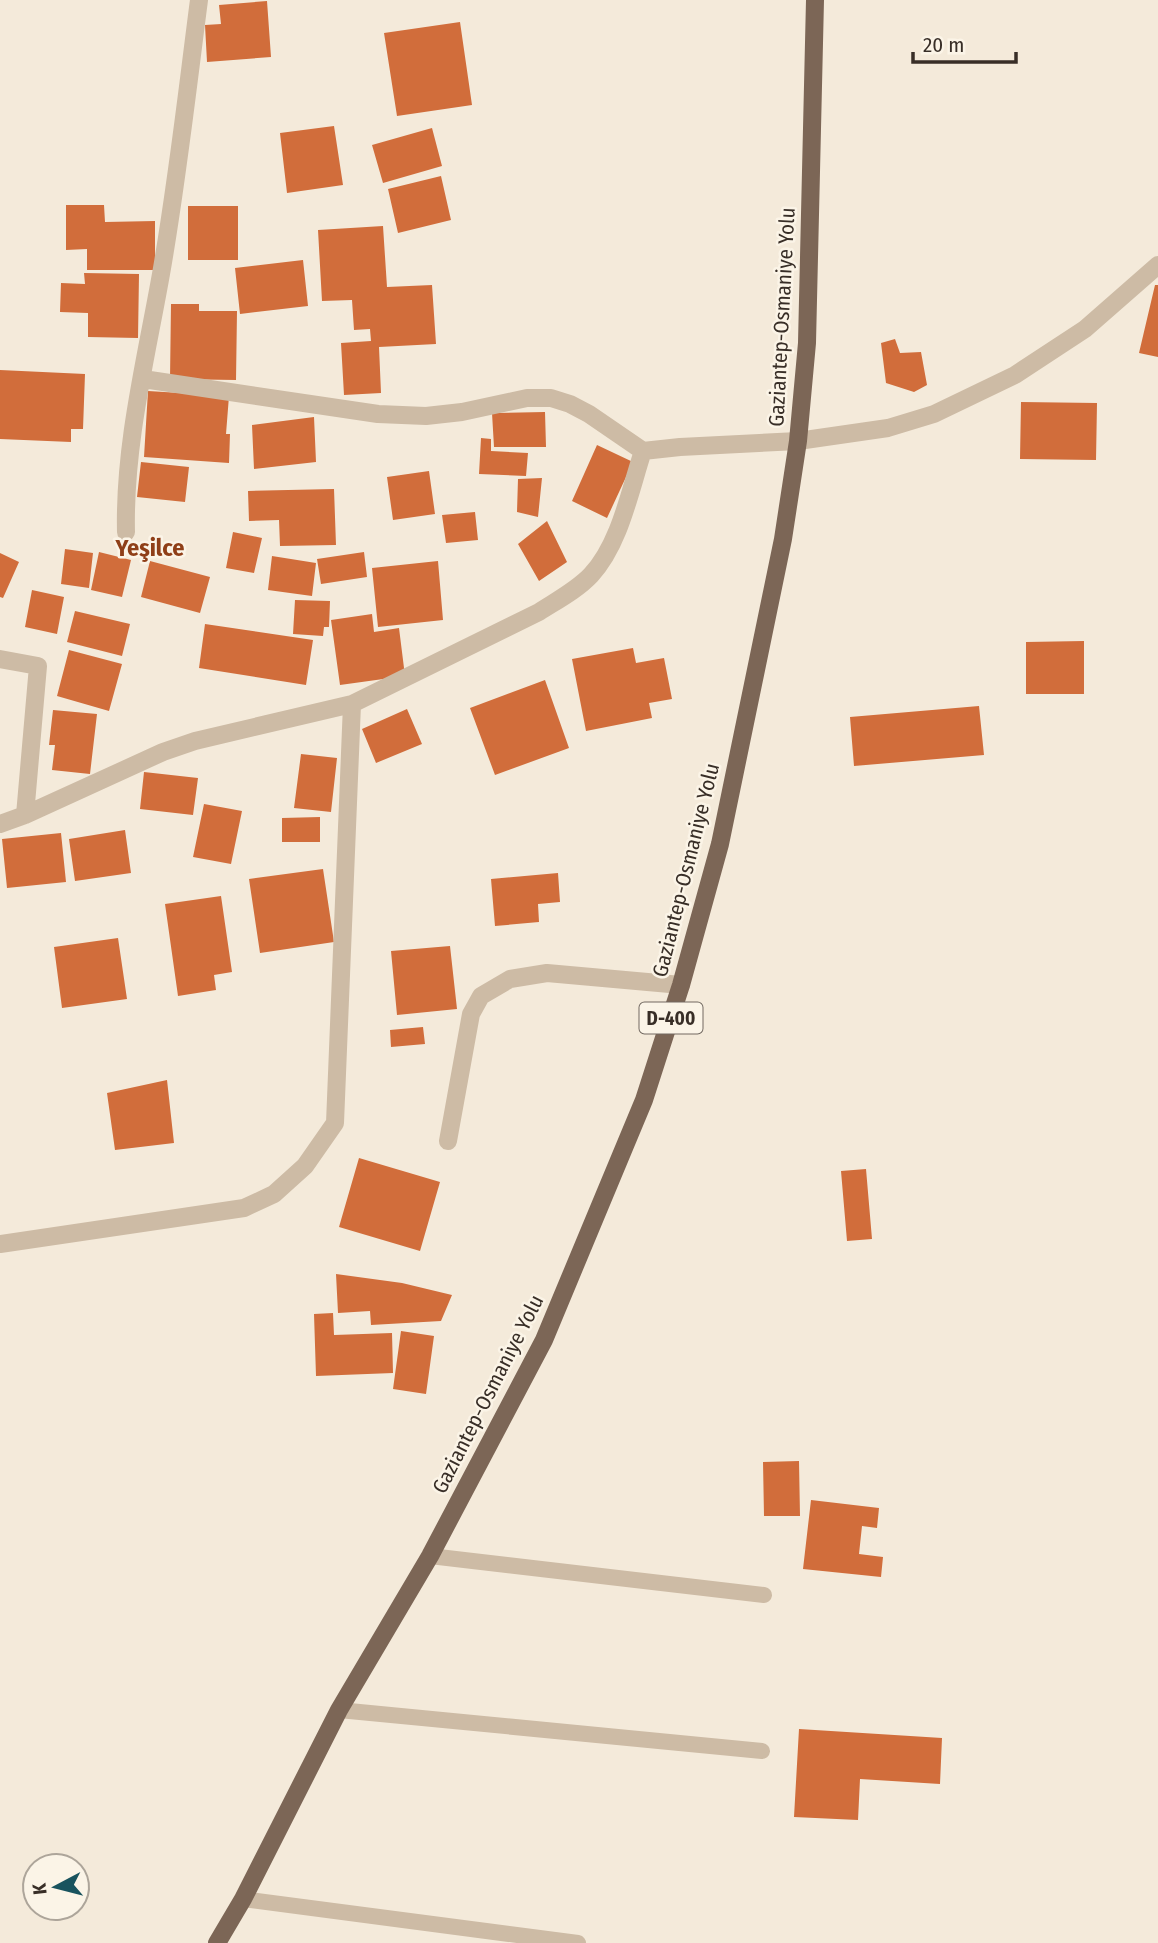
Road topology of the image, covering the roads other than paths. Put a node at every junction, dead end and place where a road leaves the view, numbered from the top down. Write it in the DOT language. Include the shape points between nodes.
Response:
graph roads {
  1 [pos="199,0"];
  2 [pos="815,0"];
  3 [pos="1158,265"];
  4 [pos="143,379"];
  5 [pos="798,441"];
  6 [pos="643,451"];
  7 [pos="126,532"];
  8 [pos="0,659"];
  9 [pos="352,704"];
  10 [pos="25,815"];
  11 [pos="0,824"];
  12 [pos="681,985"];
  13 [pos="448,1141"];
  14 [pos="0,1244"];
  15 [pos="430,1556"];
  16 [pos="764,1595"];
  17 [pos="339,1710"];
  18 [pos="762,1751"];
  19 [pos="243,1899"];
  20 [pos="217,1943"];
  21 [pos="578,1943"];
  1 -- 4 [label="street" via="173,204"];
  2 -- 5 [label="main road, Gaziantep-Osmaniye Yolu / D-400" via="807,343"];
  3 -- 5 [label="street" via="1085,330 1003,381 934,414 888,428"];
  4 -- 6 [label="street" via="378,414 426,416 551,398 590,414"];
  4 -- 7 [label="street" via="125,492"];
  5 -- 6 [label="street"];
  5 -- 12 [label="main road, Gaziantep-Osmaniye Yolu / D-400" via="783,539 720,844"];
  6 -- 9 [label="street" via="611,548 591,575 539,612"];
  8 -- 10 [label="street" via="38,666"];
  9 -- 10 [label="street" via="195,741"];
  9 -- 14 [label="street" via="335,1123 305,1166 274,1194 244,1208"];
  10 -- 11 [label="street"];
  12 -- 13 [label="street" via="547,973 510,979 481,996 471,1014"];
  12 -- 15 [label="main road, Gaziantep-Osmaniye Yolu / D-400" via="644,1100 544,1340"];
  15 -- 16 [label="lane"];
  15 -- 17 [label="main road, Gaziantep-Osmaniye Yolu / D-400"];
  17 -- 18 [label="lane"];
  17 -- 19 [label="main road, Gaziantep-Osmaniye Yolu / D-400"];
  19 -- 20 [label="main road, Gaziantep-Osmaniye Yolu / D-400"];
  19 -- 21 [label="lane"];
}
